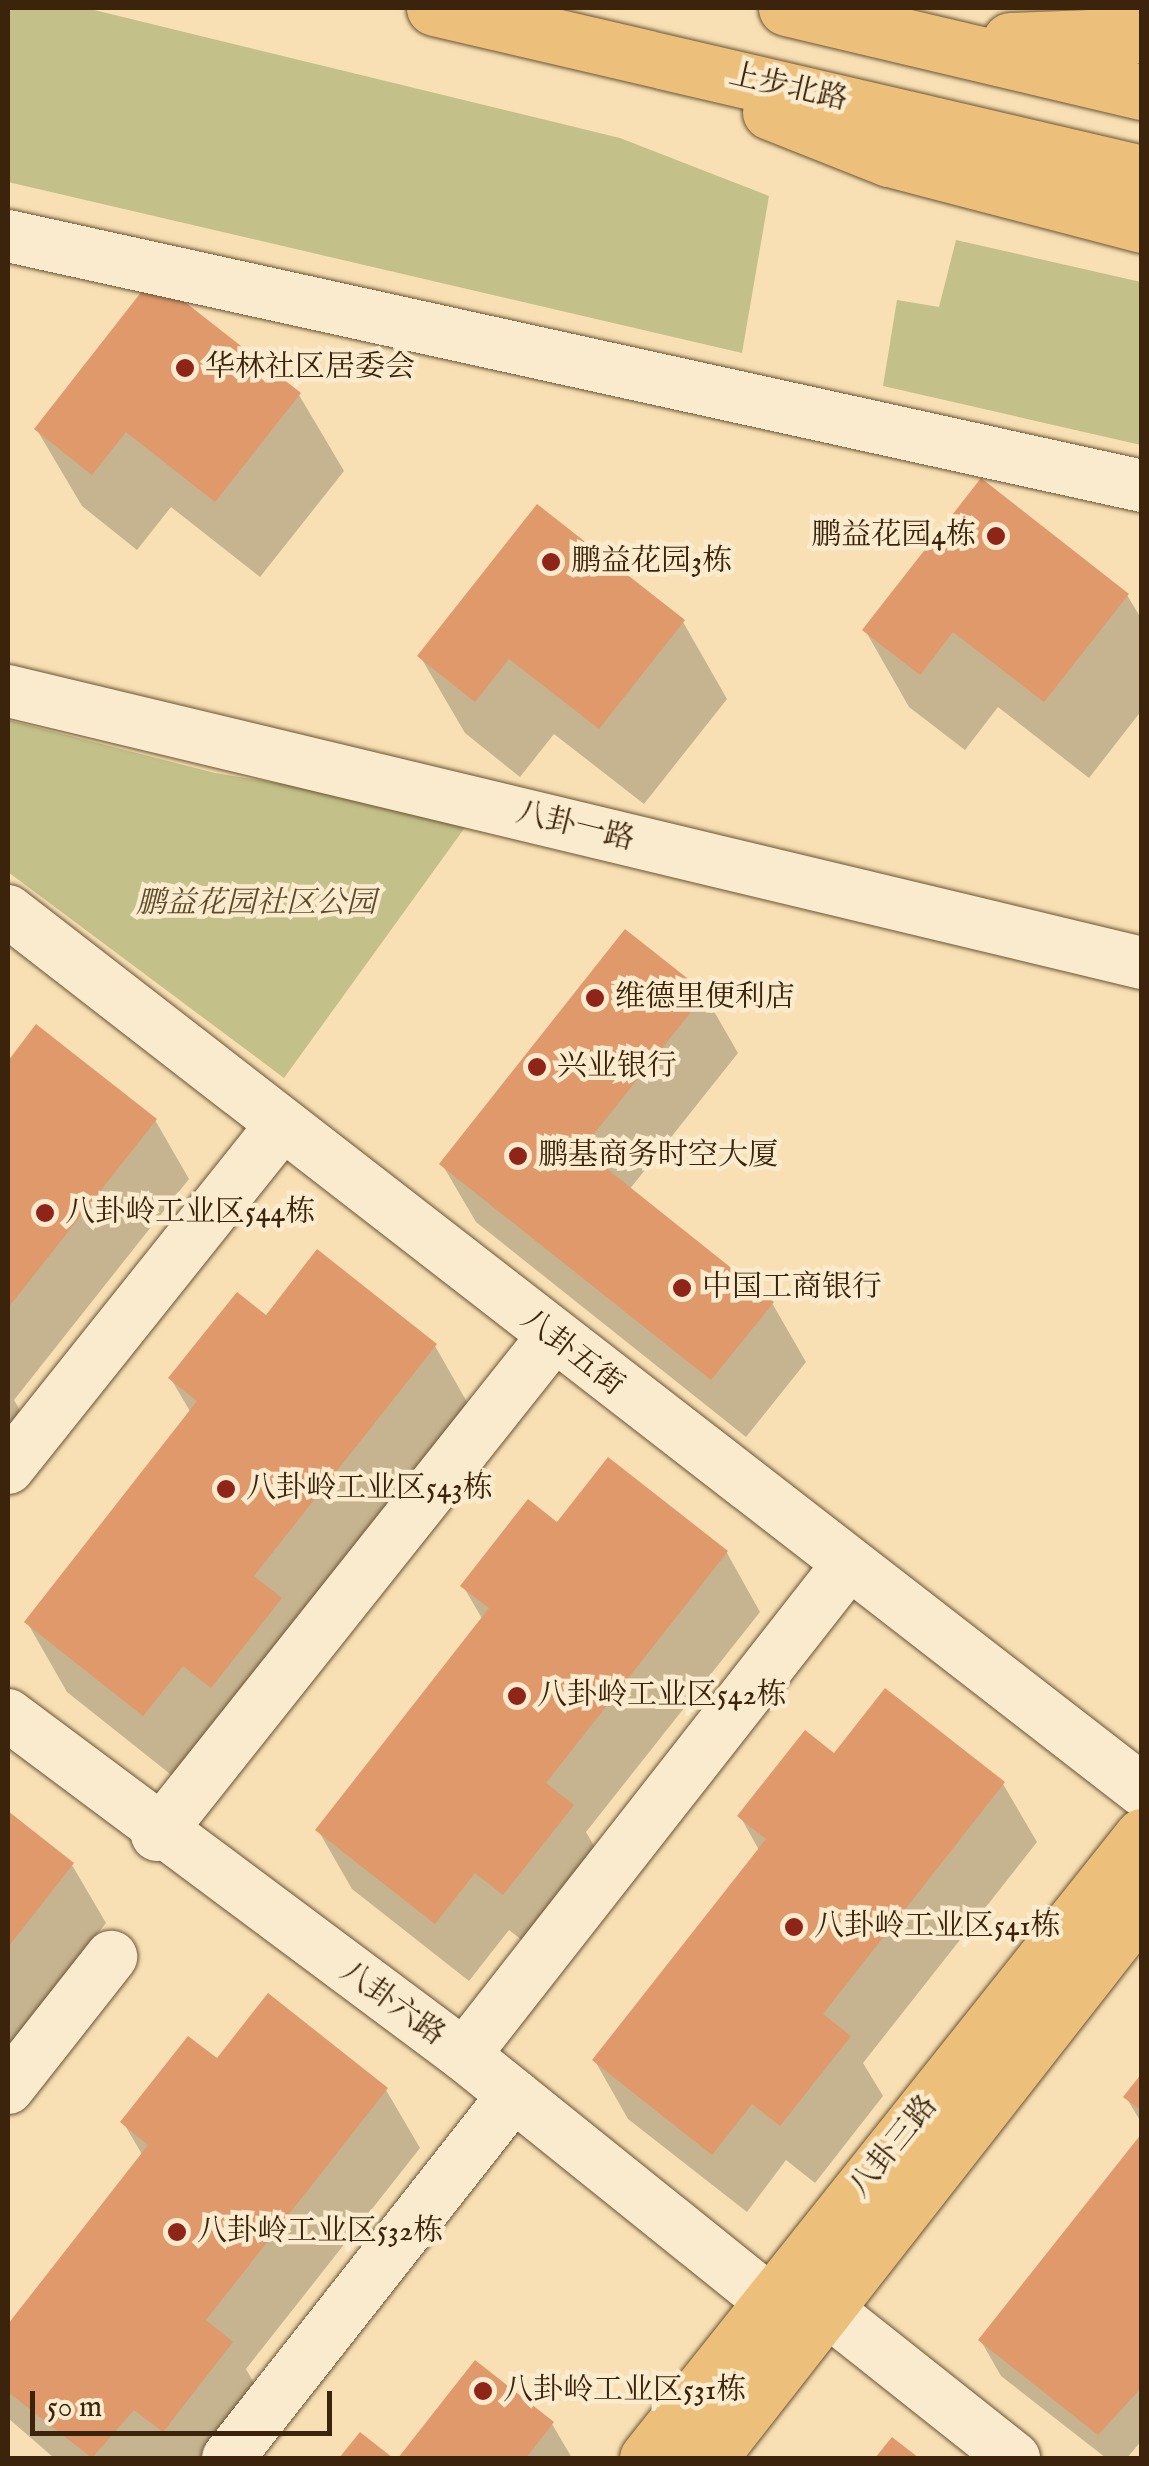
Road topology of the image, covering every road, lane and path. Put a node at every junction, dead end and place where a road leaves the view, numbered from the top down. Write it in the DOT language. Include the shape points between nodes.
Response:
graph roads {
  1 [pos="434,8"];
  2 [pos="786,8"];
  3 [pos="1142,35"];
  4 [pos="957,43"];
  5 [pos="1142,92"];
  6 [pos="1134,206"];
  7 [pos="8,236"];
  8 [pos="1142,486"];
  9 [pos="8,691"];
  10 [pos="8,911"];
  11 [pos="1142,963"];
  12 [pos="281,1126"];
  13 [pos="552,1338"];
  14 [pos="8,1468"];
  15 [pos="847,1566"];
  16 [pos="8,1715"];
  17 [pos="1142,1790"];
  18 [pos="157,1834"];
  19 [pos="1142,1836"];
  20 [pos="1142,1904"];
  21 [pos="112,1957"];
  22 [pos="464,2055"];
  23 [pos="8,2088"];
  24 [pos="514,2096"];
  25 [pos="770,2302"];
  26 [pos="826,2309"];
  27 [pos="228,2458"];
  28 [pos="647,2458"];
  29 [pos="709,2458"];
  30 [pos="1014,2458"];
  1 -- 6 [label="main road, 上步北路" via="605,45"];
  2 -- 4 [label="main road"];
  3 -- 4 [label="main road"];
  4 -- 5 [label="main road"];
  7 -- 8 [label="street"];
  9 -- 11 [label="street, 八卦一路"];
  10 -- 12 [label="street, 八卦五街"];
  12 -- 13 [label="street, 八卦五街"];
  12 -- 14 [label="street"];
  13 -- 15 [label="street, 八卦五街"];
  13 -- 18 [label="street"];
  15 -- 17 [label="street, 八卦五街"];
  15 -- 22 [label="street"];
  16 -- 18 [label="street, 八卦六路"];
  18 -- 22 [label="street, 八卦六路"];
  19 -- 25 [label="main road, 八卦三路"];
  20 -- 26 [label="main road, 八卦三路"];
  21 -- 23 [label="street"];
  22 -- 24 [label="street, 八卦六路"];
  24 -- 25 [label="street, 八卦六路"];
  24 -- 27 [label="street"];
  25 -- 28 [label="main road, 八卦三路"];
  26 -- 29 [label="main road, 八卦三路"];
  26 -- 30 [label="street"];
}
